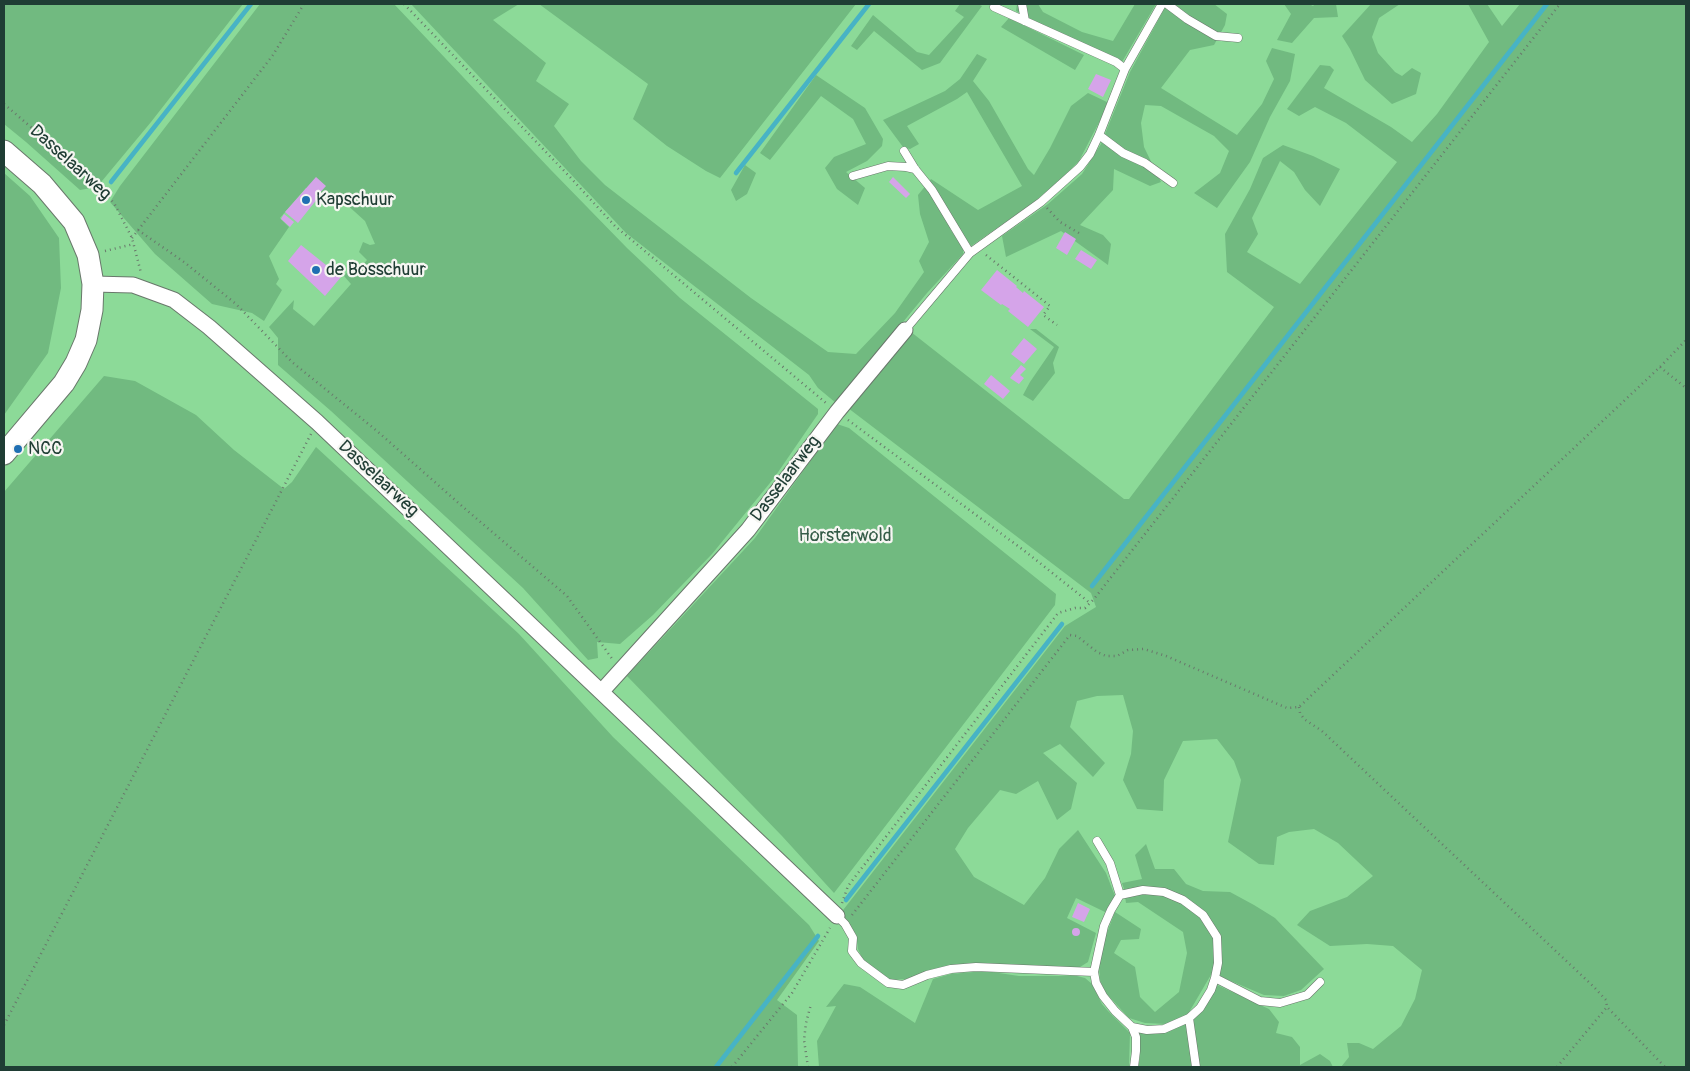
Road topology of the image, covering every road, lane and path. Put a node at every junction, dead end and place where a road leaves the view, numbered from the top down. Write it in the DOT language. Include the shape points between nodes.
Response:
graph roads {
  1 [pos="304,4"];
  2 [pos="404,4"];
  3 [pos="1022,4"];
  4 [pos="1162,4"];
  5 [pos="1168,4"];
  6 [pos="1560,4"];
  7 [pos="994,7"];
  8 [pos="1025,21"];
  9 [pos="1238,38"];
  10 [pos="1126,69"];
  11 [pos="4,104"];
  12 [pos="1100,135"];
  13 [pos="4,151"];
  14 [pos="904,151"];
  15 [pos="916,169"];
  16 [pos="853,176"];
  17 [pos="1173,183"];
  18 [pos="1041,202"];
  19 [pos="138,230"];
  20 [pos="1079,233"];
  21 [pos="132,238"];
  22 [pos="134,244"];
  23 [pos="978,247"];
  24 [pos="970,253"];
  25 [pos="88,256"];
  26 [pos="94,284"];
  27 [pos="140,287"];
  28 [pos="1057,325"];
  29 [pos="904,330"];
  30 [pos="1686,340"];
  31 [pos="1660,367"];
  32 [pos="1686,388"];
  33 [pos="837,412"];
  34 [pos="317,422"];
  35 [pos="4,454"];
  36 [pos="1090,603"];
  37 [pos="620,671"];
  38 [pos="602,691"];
  39 [pos="1299,707"];
  40 [pos="1097,841"];
  41 [pos="1120,895"];
  42 [pos="841,920"];
  43 [pos="1094,972"];
  44 [pos="1215,978"];
  45 [pos="1320,982"];
  46 [pos="811,1004"];
  47 [pos="1607,1007"];
  48 [pos="1189,1018"];
  49 [pos="4,1025"];
  50 [pos="1132,1027"];
  51 [pos="732,1067"];
  52 [pos="808,1067"];
  53 [pos="1134,1067"];
  54 [pos="1196,1067"];
  55 [pos="1557,1067"];
  56 [pos="1664,1067"];
  1 -- 19 [label="path" via="273,55"];
  2 -- 33 [label="path" via="615,226"];
  3 -- 8 [label="lane"];
  4 -- 10 [label="lane"];
  5 -- 9 [label="lane" via="1216,36"];
  6 -- 36 [label="path"];
  7 -- 8 [label="lane"];
  8 -- 10 [label="lane"];
  10 -- 12 [label="lane"];
  11 -- 21 [label="path, Dasselaarweg" via="114,202"];
  12 -- 17 [label="lane"];
  12 -- 18 [label="lane" via="1080,167"];
  13 -- 25 [label="street, Dasselaarweg" via="42,184 74,222"];
  14 -- 15 [label="lane"];
  15 -- 16 [label="lane" via="888,166"];
  15 -- 24 [label="lane"];
  18 -- 20 [label="path" via="1060,222"];
  18 -- 23 [label="lane"];
  19 -- 21 [label="path"];
  19 -- 37 [label="path" via="236,304 292,362 377,431 567,596"];
  21 -- 22 [label="path, Dasselaarweg"];
  22 -- 25 [label="path"];
  22 -- 27 [label="path, Dasselaarweg" via="141,272"];
  23 -- 24 [label="lane"];
  23 -- 28 [label="path" via="1049,304 1043,315"];
  24 -- 29 [label="lane"];
  25 -- 26 [label="street, Dasselaarweg"];
  26 -- 27 [label="street, Dasselaarweg"];
  26 -- 35 [label="street, Dasselaarweg" via="86,340 76,364"];
  27 -- 34 [label="street, Dasselaarweg" via="174,300"];
  29 -- 33 [label="street, Dasselaarweg"];
  30 -- 31 [label="path"];
  31 -- 32 [label="path"];
  31 -- 39 [label="path"];
  33 -- 36 [label="path"];
  33 -- 37 [label="street, Dasselaarweg" via="748,530"];
  34 -- 38 [label="street, Dasselaarweg"];
  34 -- 49 [label="path"];
  36 -- 42 [label="path" via="1086,608 1058,613 848,886"];
  37 -- 38 [label="street, Dasselaarweg"];
  38 -- 42 [label="street, Dasselaarweg"];
  39 -- 42 [label="path" via="1287,708 1158,653 1144,649 1106,656 1077,636 1070,636 858,906"];
  39 -- 47 [label="path" via="1304,719 1322,731 1594,987 1606,1000"];
  40 -- 41 [label="lane" via="1110,863"];
  41 -- 43 [label="lane" via="1104,926"];
  41 -- 44 [label="lane" via="1143,890 1164,892 1183,900 1203,916 1217,937"];
  42 -- 43 [label="lane" via="853,938 852,951 861,963 888,983 903,984 951,969 976,967"];
  42 -- 51 [label="path" via="792,993"];
  43 -- 50 [label="lane" via="1104,996"];
  44 -- 45 [label="lane" via="1260,1001 1280,1003 1307,995"];
  44 -- 48 [label="lane" via="1200,1008"];
  46 -- 52 [label="path" via="804,1040"];
  47 -- 55 [label="path"];
  47 -- 56 [label="path"];
  48 -- 50 [label="lane" via="1164,1029"];
  48 -- 54 [label="lane"];
  50 -- 53 [label="lane" via="1136,1037"];
}
